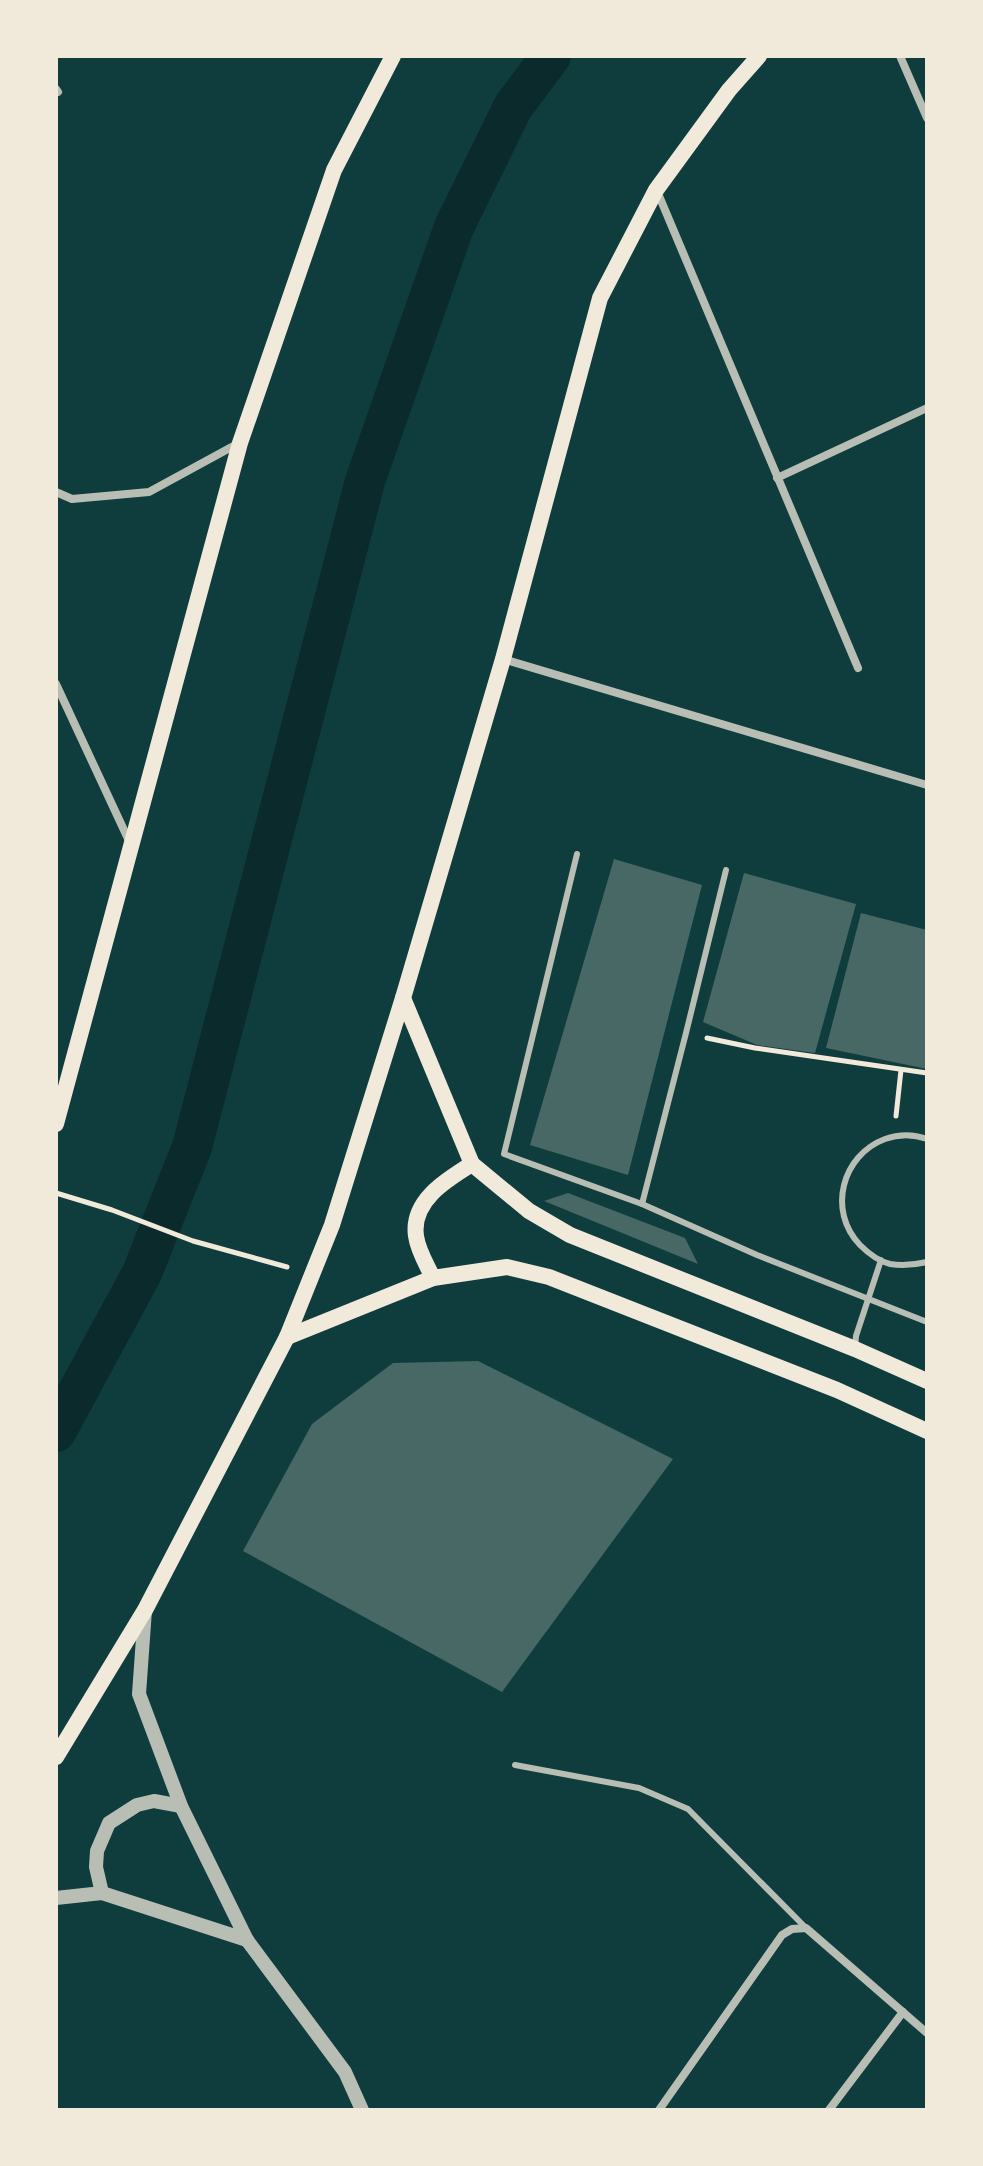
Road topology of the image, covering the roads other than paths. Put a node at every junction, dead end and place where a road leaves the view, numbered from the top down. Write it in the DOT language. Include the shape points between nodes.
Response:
graph roads {
  1 [pos="393,56"];
  2 [pos="759,56"];
  3 [pos="900,56"];
  4 [pos="927,118"];
  5 [pos="656,190"];
  6 [pos="927,408"];
  7 [pos="240,443"];
  8 [pos="777,478"];
  9 [pos="56,492"];
  10 [pos="503,659"];
  11 [pos="858,668"];
  12 [pos="56,684"];
  13 [pos="927,785"];
  14 [pos="131,845"];
  15 [pos="577,854"];
  16 [pos="726,870"];
  17 [pos="403,998"];
  18 [pos="56,1124"];
  19 [pos="927,1139"];
  20 [pos="472,1164"];
  21 [pos="642,1204"];
  22 [pos="881,1260"];
  23 [pos="927,1262"];
  24 [pos="433,1278"];
  25 [pos="869,1297"];
  26 [pos="927,1322"];
  27 [pos="287,1337"];
  28 [pos="855,1349"];
  29 [pos="927,1381"];
  30 [pos="927,1431"];
  31 [pos="145,1610"];
  32 [pos="56,1757"];
  33 [pos="515,1765"];
  34 [pos="181,1806"];
  35 [pos="102,1893"];
  36 [pos="56,1898"];
  37 [pos="806,1928"];
  38 [pos="247,1940"];
  39 [pos="903,2012"];
  40 [pos="927,2033"];
  41 [pos="362,2110"];
  42 [pos="659,2110"];
  43 [pos="829,2110"];
  1 -- 7 [label="main road" via="334,170"];
  2 -- 5 [label="main road"];
  3 -- 4 [label="street"];
  5 -- 8 [label="street"];
  5 -- 10 [label="main road" via="600,298"];
  6 -- 8 [label="street"];
  7 -- 9 [label="street" via="149,492 72,499"];
  7 -- 14 [label="main road"];
  8 -- 11 [label="street"];
  10 -- 13 [label="street"];
  10 -- 17 [label="main road"];
  12 -- 14 [label="street"];
  14 -- 18 [label="main road"];
  15 -- 21 [label="lane" via="504,1154"];
  16 -- 21 [label="lane"];
  17 -- 20 [label="main road"];
  17 -- 27 [label="main road" via="332,1225"];
  19 -- 22 [label="lane" via="894,1136 874,1144 846,1175 841,1196 844,1218 853,1238"];
  20 -- 24 [label="main road" via="431,1193 420,1210 415,1233"];
  20 -- 28 [label="main road" via="529,1211 570,1235"];
  21 -- 25 [label="lane"];
  22 -- 23 [label="lane" via="908,1266"];
  22 -- 25 [label="lane"];
  24 -- 27 [label="main road"];
  24 -- 30 [label="main road" via="507,1267 549,1277 837,1390"];
  25 -- 26 [label="lane"];
  25 -- 28 [label="lane"];
  27 -- 31 [label="main road"];
  28 -- 29 [label="main road"];
  31 -- 32 [label="main road"];
  31 -- 34 [label="street" via="139,1694"];
  33 -- 37 [label="lane" via="639,1788 688,1809"];
  34 -- 35 [label="street" via="154,1801 137,1805 109,1823 97,1851"];
  34 -- 38 [label="street"];
  35 -- 36 [label="street"];
  35 -- 38 [label="street"];
  37 -- 39 [label="street"];
  37 -- 42 [label="street" via="782,1935"];
  38 -- 41 [label="street" via="345,2072"];
  39 -- 40 [label="street"];
  39 -- 43 [label="street"];
}
